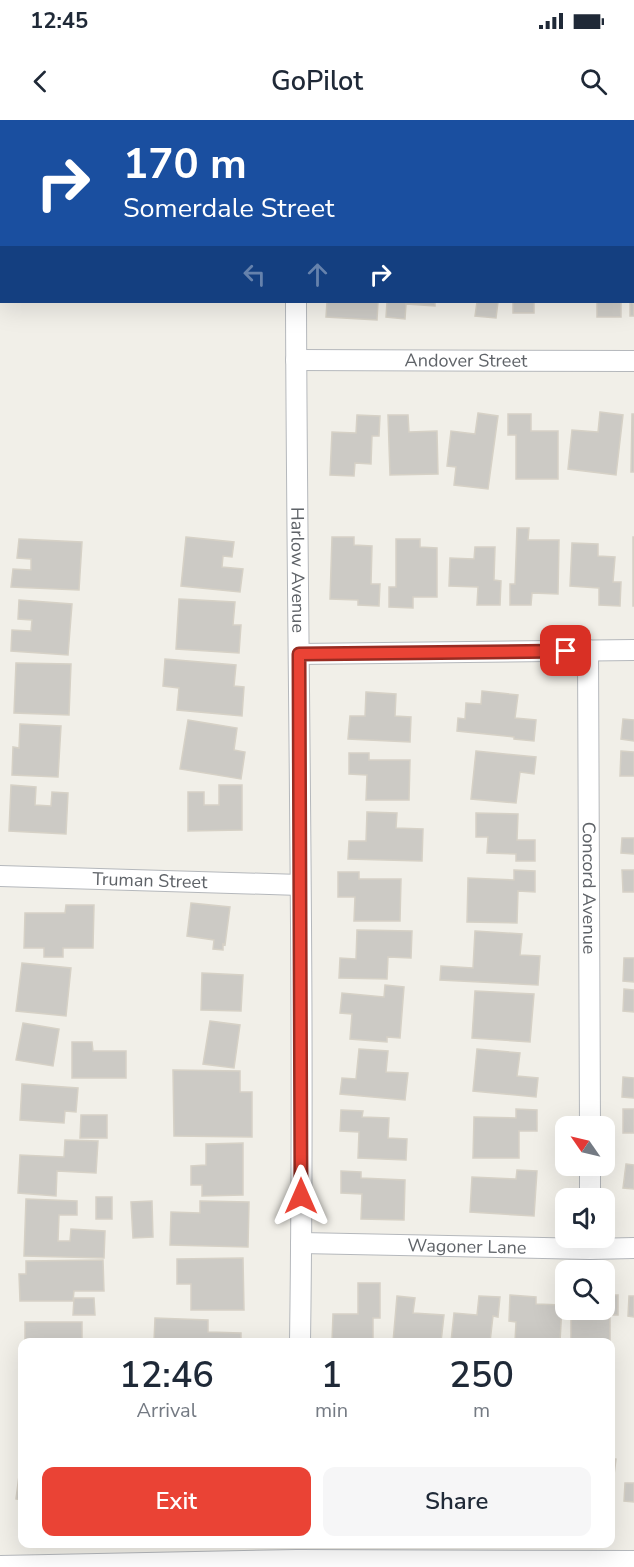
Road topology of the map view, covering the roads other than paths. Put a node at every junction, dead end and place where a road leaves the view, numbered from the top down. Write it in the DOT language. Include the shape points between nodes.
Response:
graph roads {
  1 [pos="296,303"];
  2 [pos="296,360"];
  3 [pos="634,361"];
  4 [pos="588,650"];
  5 [pos="634,650"];
  6 [pos="299,654"];
  7 [pos="0,876"];
  8 [pos="300,885"];
  9 [pos="590,1116"];
  10 [pos="301,1244"];
  11 [pos="555,1244"];
  12 [pos="615,1246"];
  13 [pos="634,1248"];
  14 [pos="300,1338"];
  15 [pos="297,1552"];
  16 [pos="634,1561"];
  17 [pos="0,1566"];
  1 -- 2 [label="street, Harlow Avenue"];
  2 -- 3 [label="street, Andover Street"];
  2 -- 6 [label="street, Harlow Avenue"];
  4 -- 5 [label="street"];
  4 -- 6 [label="street"];
  4 -- 9 [label="street, Concord Avenue"];
  6 -- 8 [label="street, Harlow Avenue"];
  7 -- 8 [label="street, Truman Street"];
  8 -- 10 [label="street, Harlow Avenue"];
  10 -- 11 [label="street, Wagoner Lane"];
  10 -- 14 [label="street, Harlow Avenue"];
  12 -- 13 [label="street, Wagoner Lane"];
  15 -- 16 [label="street"];
  15 -- 17 [label="street"];
}
